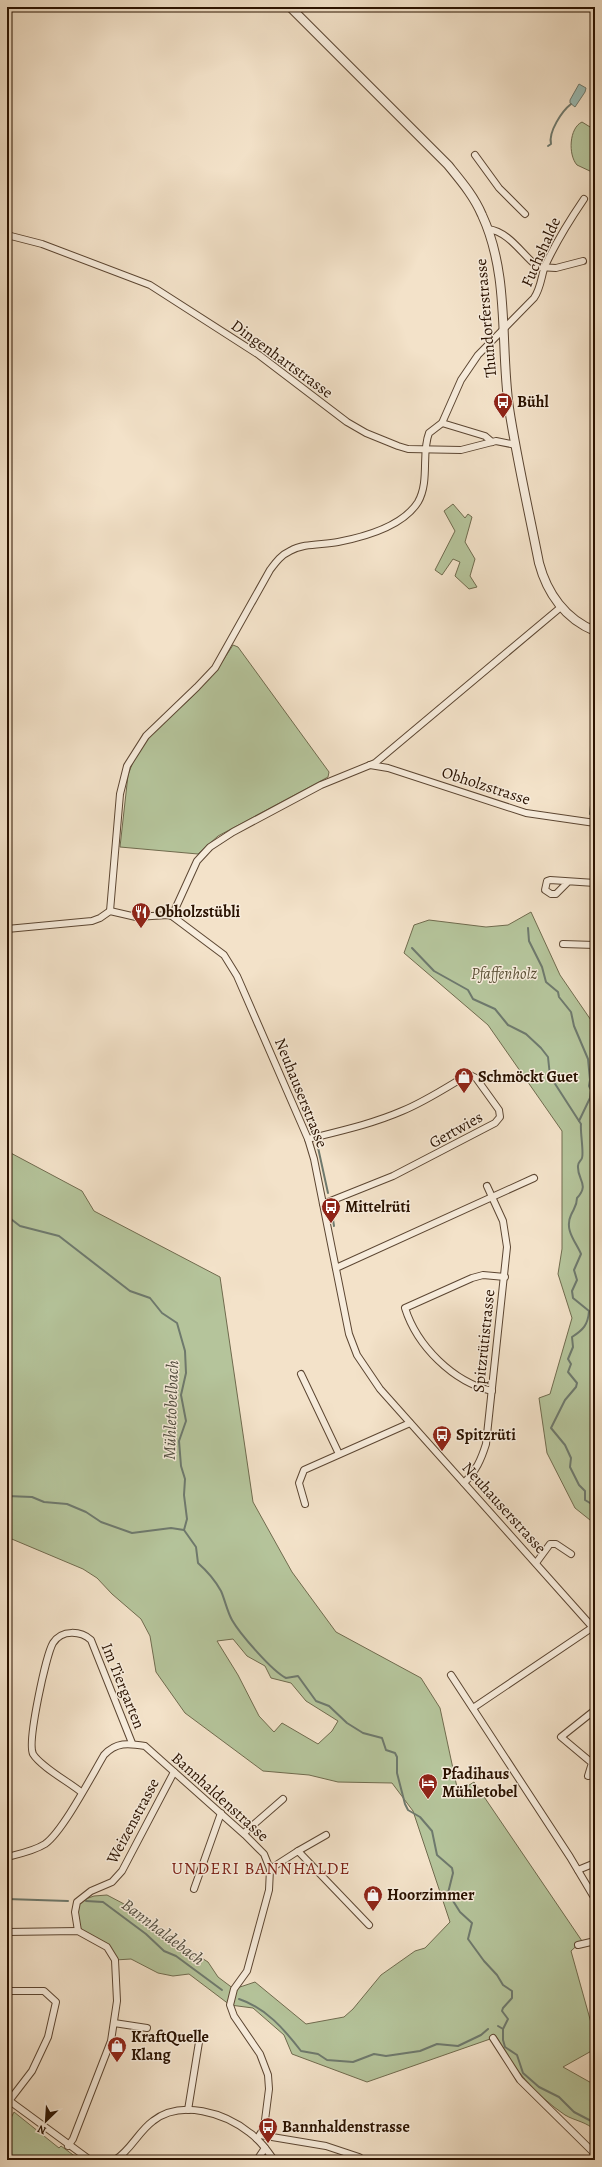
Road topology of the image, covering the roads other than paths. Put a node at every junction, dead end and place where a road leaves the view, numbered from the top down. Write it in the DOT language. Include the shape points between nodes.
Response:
graph roads {
  1 [pos="290,7"];
  2 [pos="475,155"];
  3 [pos="584,199"];
  4 [pos="525,214"];
  5 [pos="488,228"];
  6 [pos="7,235"];
  7 [pos="583,261"];
  8 [pos="544,268"];
  9 [pos="503,330"];
  10 [pos="442,423"];
  11 [pos="492,442"];
  12 [pos="516,445"];
  13 [pos="427,449"];
  14 [pos="560,607"];
  15 [pos="595,632"];
  16 [pos="370,765"];
  17 [pos="595,823"];
  18 [pos="568,882"];
  19 [pos="595,883"];
  20 [pos="110,912"];
  21 [pos="172,916"];
  22 [pos="7,929"];
  23 [pos="563,944"];
  24 [pos="595,945"];
  25 [pos="308,1139"];
  26 [pos="534,1178"];
  27 [pos="487,1186"];
  28 [pos="493,1198"];
  29 [pos="323,1204"];
  30 [pos="336,1268"];
  31 [pos="504,1277"];
  32 [pos="302,1374"];
  33 [pos="492,1391"];
  34 [pos="410,1423"];
  35 [pos="340,1454"];
  36 [pos="464,1483"];
  37 [pos="306,1504"];
  38 [pos="571,1554"];
  39 [pos="536,1564"];
  40 [pos="594,1628"];
  41 [pos="451,1675"];
  42 [pos="473,1708"];
  43 [pos="595,1710"];
  44 [pos="132,1743"];
  45 [pos="174,1772"];
  46 [pos="588,1776"];
  47 [pos="82,1792"];
  48 [pos="283,1799"];
  49 [pos="221,1813"];
  50 [pos="244,1833"];
  51 [pos="326,1835"];
  52 [pos="298,1851"];
  53 [pos="7,1857"];
  54 [pos="595,1863"];
  55 [pos="270,1869"];
  56 [pos="578,1870"];
  57 [pos="194,1889"];
  58 [pos="595,1899"];
  59 [pos="369,1925"];
  60 [pos="78,1931"];
  61 [pos="7,1932"];
  62 [pos="595,1941"];
  63 [pos="578,1945"];
  64 [pos="7,1990"];
  65 [pos="114,2023"];
  66 [pos="147,2028"];
  67 [pos="493,2038"];
  68 [pos="199,2042"];
  69 [pos="8,2100"];
  70 [pos="188,2110"];
  71 [pos="258,2137"];
  72 [pos="68,2146"];
  73 [pos="265,2148"];
  74 [pos="595,2154"];
  75 [pos="90,2160"];
  76 [pos="115,2160"];
  77 [pos="257,2160"];
  78 [pos="274,2160"];
  79 [pos="363,2160"];
  1 -- 5 [label="street, Thundorferstrasse" via="464,184"];
  2 -- 4 [label="street" via="499,188"];
  3 -- 8 [label="street, Fuchshalde" via="566,224"];
  5 -- 8 [label="street" via="501,233 534,264"];
  5 -- 9 [label="street, Thundorferstrasse" via="498,267"];
  6 -- 13 [label="street, Dingenhartstrasse" via="42,244 150,285 259,355 354,426 398,446"];
  7 -- 8 [label="street" via="556,268"];
  8 -- 9 [label="street, Fuchshalde" via="539,290 534,298"];
  9 -- 10 [label="street, Fuchshalde" via="465,372"];
  9 -- 12 [label="street, Thundorferstrasse" via="508,396"];
  10 -- 11 [label="street" via="485,436"];
  10 -- 13 [label="street" via="429,433"];
  11 -- 12 [label="street, Dingenhartstrasse" via="502,441"];
  11 -- 13 [label="street, Dingenhartstrasse" via="460,450"];
  12 -- 14 [label="street, Thundorferstrasse" via="539,563 546,586"];
  13 -- 20 [label="street" via="422,494 408,513 386,527 354,538 290,550 279,558 215,668 138,744 127,766 120,794"];
  14 -- 15 [label="street, Thundorferstrasse"];
  14 -- 16 [label="street"];
  16 -- 17 [label="street, Obholzstrasse" via="388,768 526,813"];
  16 -- 21 [label="street" via="321,785 215,843 197,861"];
  18 -- 19 [label="street"];
  20 -- 21 [label="street" via="136,917"];
  20 -- 22 [label="street" via="92,921"];
  21 -- 25 [label="street, Neuhauserstrasse" via="224,955 238,976"];
  23 -- 24 [label="street"];
  25 -- 29 [label="street, Neuhauserstrasse"];
  25 -- 29 [label="street, Gertwies" via="402,1111 429,1099 464,1076 470,1075 476,1078 499,1110 500,1117 495,1123 462,1142 393,1176"];
  26 -- 28 [label="street"];
  27 -- 28 [label="street, Spitzrütistrasse"];
  28 -- 30 [label="street"];
  28 -- 31 [label="street, Spitzrütistrasse" via="506,1233"];
  29 -- 30 [label="street, Neuhauserstrasse"];
  30 -- 34 [label="street, Neuhauserstrasse" via="346,1323 357,1355 380,1389"];
  31 -- 33 [label="street, Spitzrütistrasse"];
  31 -- 33 [label="street" via="483,1275 472,1278 405,1308 419,1337 434,1355 461,1379"];
  32 -- 35 [label="street"];
  33 -- 36 [label="street, Spitzrütistrasse" via="486,1444 481,1462"];
  34 -- 35 [label="street"];
  34 -- 36 [label="street, Neuhauserstrasse"];
  35 -- 37 [label="street" via="304,1470 299,1483"];
  36 -- 39 [label="street, Neuhauserstrasse"];
  38 -- 39 [label="street" via="556,1544 550,1544"];
  39 -- 40 [label="street, Neuhauserstrasse"];
  40 -- 42 [label="street"];
  41 -- 42 [label="street"];
  42 -- 56 [label="street"];
  43 -- 46 [label="street" via="561,1737 592,1763"];
  44 -- 45 [label="street, Bannhaldenstrasse" via="145,1746"];
  44 -- 47 [label="street" via="115,1746 109,1750"];
  44 -- 47 [label="street, Im Tiergarten" via="91,1640 85,1635 71,1632 59,1638 53,1643 45,1672 32,1732 32,1750 40,1761"];
  45 -- 49 [label="street, Bannhaldenstrasse"];
  45 -- 60 [label="street, Weizenstrasse" via="122,1871 112,1882 91,1891 77,1902 75,1912"];
  47 -- 53 [label="street" via="58,1832 45,1844"];
  48 -- 50 [label="street"];
  49 -- 50 [label="street, Bannhaldenstrasse"];
  49 -- 57 [label="street"];
  50 -- 55 [label="street, Bannhaldenstrasse" via="264,1854"];
  51 -- 52 [label="street"];
  52 -- 55 [label="street"];
  52 -- 59 [label="street"];
  54 -- 56 [label="street"];
  55 -- 71 [label="street, Bannhaldenstrasse" via="269,1890 247,1971 234,1989 230,2005 234,2016 260,2054 268,2075 266,2116 264,2128"];
  56 -- 58 [label="street"];
  60 -- 61 [label="street"];
  60 -- 65 [label="street" via="107,1947 115,1960 117,2001"];
  62 -- 63 [label="street"];
  64 -- 69 [label="street" via="44,1991 56,2002 48,2037 32,2071"];
  65 -- 66 [label="street"];
  65 -- 72 [label="street" via="111,2040 73,2139"];
  67 -- 74 [label="street" via="520,2080"];
  68 -- 70 [label="street"];
  69 -- 72 [label="street"];
  70 -- 71 [label="street" via="207,2112 231,2120"];
  70 -- 76 [label="street" via="175,2111 157,2118 146,2127 128,2150"];
  71 -- 73 [label="street"];
  71 -- 79 [label="street" via="326,2146 359,2156"];
  72 -- 75 [label="street"];
  73 -- 77 [label="street"];
  73 -- 78 [label="street"];
}
